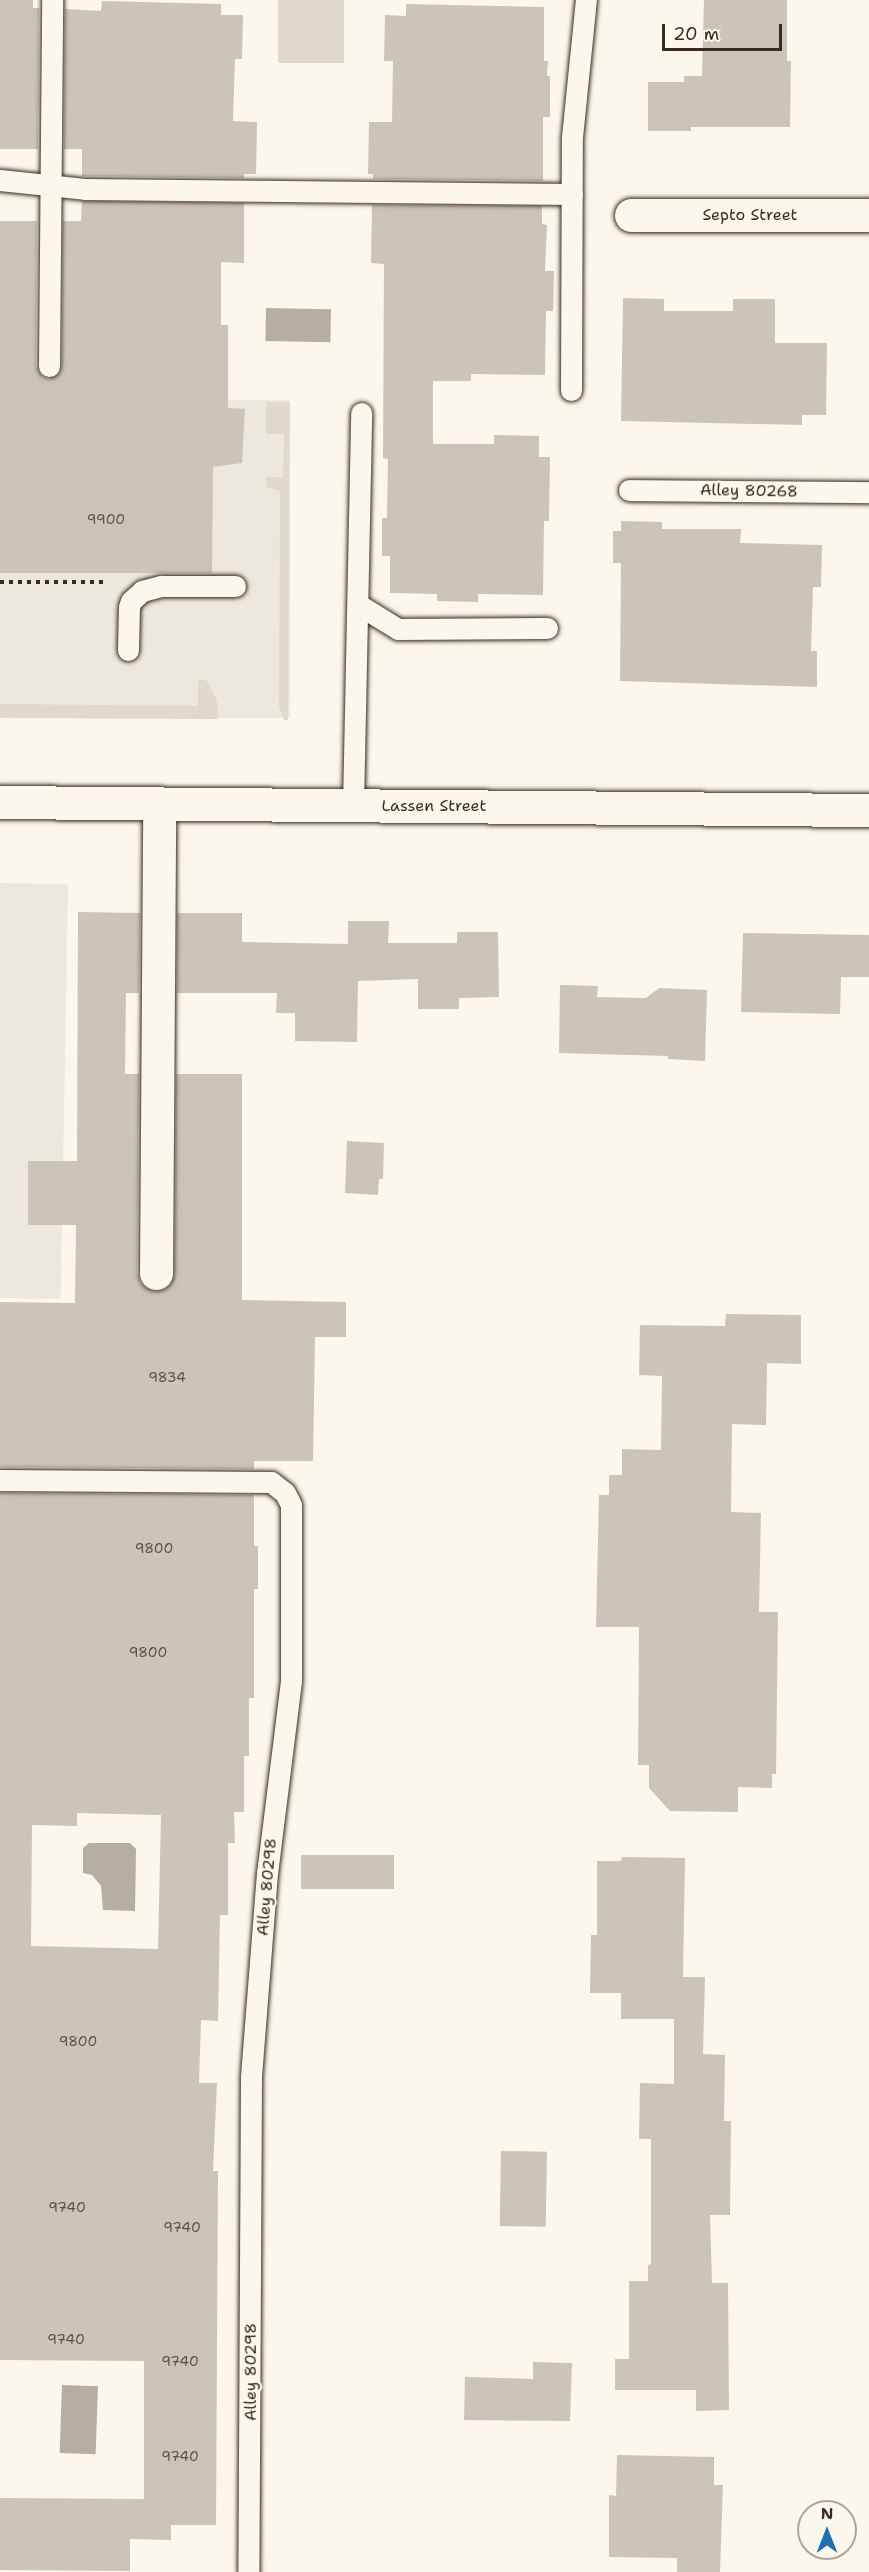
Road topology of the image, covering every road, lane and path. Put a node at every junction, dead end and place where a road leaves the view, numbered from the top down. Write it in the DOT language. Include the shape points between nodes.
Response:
graph roads {
  1 [pos="52,0"];
  2 [pos="586,0"];
  3 [pos="0,180"];
  4 [pos="51,184"];
  5 [pos="572,194"];
  6 [pos="631,214"];
  7 [pos="869,214"];
  8 [pos="49,366"];
  9 [pos="572,390"];
  10 [pos="361,412"];
  11 [pos="629,490"];
  12 [pos="869,492"];
  13 [pos="0,582"];
  14 [pos="112,582"];
  15 [pos="235,586"];
  16 [pos="359,604"];
  17 [pos="547,628"];
  18 [pos="128,650"];
  19 [pos="0,802"];
  20 [pos="159,804"];
  21 [pos="353,806"];
  22 [pos="869,810"];
  23 [pos="156,1273"];
  24 [pos="0,1480"];
  25 [pos="248,2572"];
  1 -- 4 [label="lane"];
  2 -- 5 [label="lane" via="572,136"];
  3 -- 4 [label="lane"];
  4 -- 5 [label="lane" via="85,189"];
  4 -- 8 [label="lane"];
  5 -- 9 [label="lane"];
  6 -- 7 [label="main road, Septo Street"];
  10 -- 16 [label="lane"];
  11 -- 12 [label="lane, Alley 80268"];
  13 -- 14 [label="path"];
  15 -- 18 [label="lane" via="161,586 142,591 129,607"];
  16 -- 17 [label="lane" via="398,628"];
  16 -- 21 [label="lane"];
  19 -- 20 [label="main road, Lassen Street"];
  20 -- 21 [label="main road, Lassen Street"];
  20 -- 23 [label="main road"];
  21 -- 22 [label="main road, Lassen Street"];
  24 -- 25 [label="lane, Alley 80298" via="271,1482 291,1504 291,1680 267,1873 251,2078"];
}
